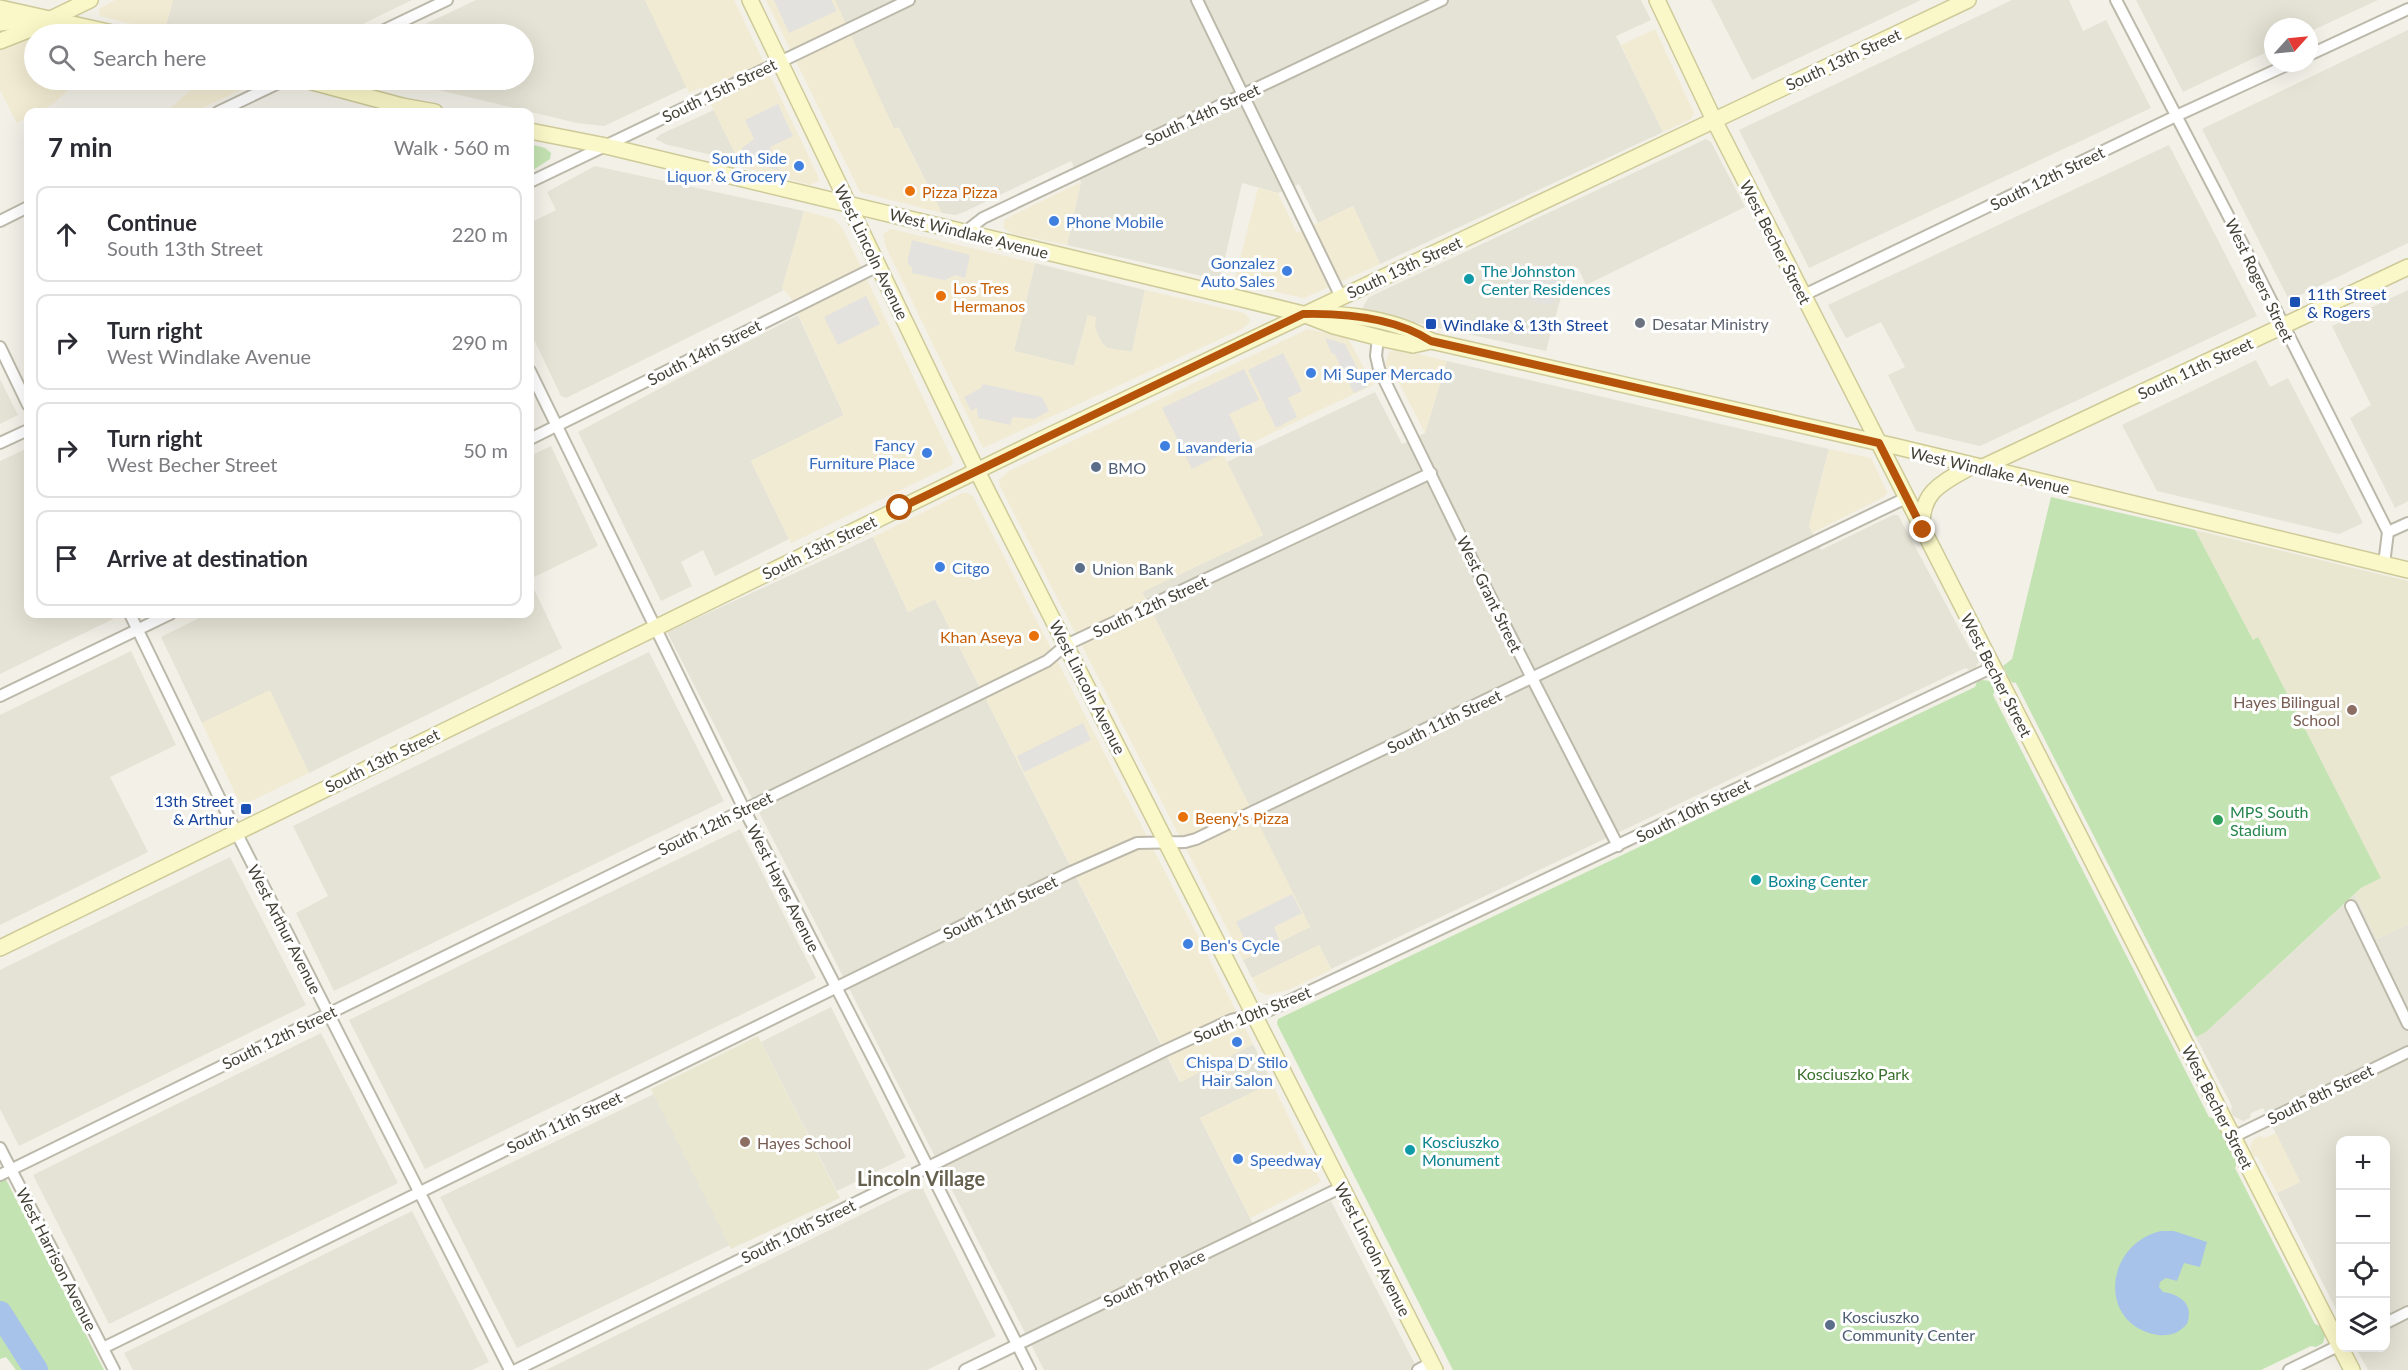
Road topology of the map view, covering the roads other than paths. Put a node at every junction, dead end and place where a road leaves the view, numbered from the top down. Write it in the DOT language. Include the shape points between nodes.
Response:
graph roads {
  1 [pos="90,0"];
  2 [pos="447,0"];
  3 [pos="750,0"];
  4 [pos="909,0"];
  5 [pos="1197,0"];
  6 [pos="1442,0"];
  7 [pos="1657,0"];
  8 [pos="1968,0"];
  9 [pos="2116,0"];
  10 [pos="0,8"];
  11 [pos="2408,9"];
  12 [pos="49,19"];
  13 [pos="0,23"];
  14 [pos="39,24"];
  15 [pos="72,24"];
  16 [pos="397,24"];
  17 [pos="24,32"];
  18 [pos="0,41"];
  19 [pos="2318,51"];
  20 [pos="779,61"];
  21 [pos="2271,72"];
  22 [pos="264,90"];
  23 [pos="339,90"];
  24 [pos="1242,95"];
  25 [pos="226,108"];
  26 [pos="401,108"];
  27 [pos="2176,116"];
  28 [pos="1714,120"];
  29 [pos="534,132"];
  30 [pos="606,146"];
  31 [pos="534,180"];
  32 [pos="848,204"];
  33 [pos="24,209"];
  34 [pos="0,221"];
  35 [pos="965,232"];
  36 [pos="878,266"];
  37 [pos="2408,267"];
  38 [pos="1804,295"];
  39 [pos="1341,297"];
  40 [pos="1303,314"];
  41 [pos="2282,326"];
  42 [pos="1378,338"];
  43 [pos="1431,341"];
  44 [pos="0,347"];
  45 [pos="534,379"];
  46 [pos="24,397"];
  47 [pos="556,426"];
  48 [pos="24,432"];
  49 [pos="534,438"];
  50 [pos="0,443"];
  51 [pos="1879,443"];
  52 [pos="1977,467"];
  53 [pos="977,471"];
  54 [pos="1431,473"];
  55 [pos="1906,498"];
  56 [pos="2408,523"];
  57 [pos="1923,530"];
  58 [pos="2388,532"];
  59 [pos="2384,564"];
  60 [pos="2408,570"];
  61 [pos="132,618"];
  62 [pos="162,618"];
  63 [pos="654,627"];
  64 [pos="138,630"];
  65 [pos="1066,645"];
  66 [pos="1993,667"];
  67 [pos="1532,678"];
  68 [pos="0,696"];
  69 [pos="744,809"];
  70 [pos="236,832"];
  71 [pos="1166,842"];
  72 [pos="1618,846"];
  73 [pos="2351,906"];
  74 [pos="0,948"];
  75 [pos="836,988"];
  76 [pos="328,1013"];
  77 [pos="1254,1014"];
  78 [pos="2408,1024"];
  79 [pos="2408,1052"];
  80 [pos="2233,1137"];
  81 [pos="0,1148"];
  82 [pos="927,1167"];
  83 [pos="11,1169"];
  84 [pos="0,1175"];
  85 [pos="1342,1187"];
  86 [pos="419,1191"];
  87 [pos="2408,1312"];
  88 [pos="2390,1321"];
  89 [pos="2336,1337"];
  90 [pos="1017,1345"];
  91 [pos="2336,1347"];
  92 [pos="103,1348"];
  93 [pos="2343,1352"];
  94 [pos="1428,1368"];
  95 [pos="114,1370"];
  96 [pos="510,1370"];
  97 [pos="516,1370"];
  98 [pos="965,1370"];
  99 [pos="1030,1370"];
  100 [pos="2289,1370"];
  101 [pos="2352,1370"];
  1 -- 12 [label="street"];
  2 -- 16 [label="street"];
  3 -- 20 [label="street, West Lincoln Avenue"];
  4 -- 20 [label="street, South 15th Street"];
  5 -- 24 [label="street"];
  6 -- 24 [label="street, South 14th Street"];
  7 -- 28 [label="street, West Becher Street"];
  8 -- 28 [label="street, South 13th Street"];
  9 -- 27 [label="street, West Rogers Street"];
  10 -- 12 [label="street"];
  11 -- 19 [label="street"];
  12 -- 13 [label="street"];
  12 -- 14 [label="street"];
  12 -- 15 [label="street"];
  17 -- 18 [label="street"];
  20 -- 30 [label="street, South 15th Street"];
  20 -- 32 [label="street, West Lincoln Avenue"];
  21 -- 27 [label="street, South 12th Street"];
  22 -- 25 [label="street"];
  23 -- 26 [label="street"];
  24 -- 35 [label="street, South 14th Street" via="983,218"];
  24 -- 39 [label="street"];
  27 -- 38 [label="street, South 12th Street"];
  27 -- 41 [label="street, West Rogers Street"];
  28 -- 38 [label="street, West Becher Street"];
  28 -- 39 [label="street, South 13th Street"];
  29 -- 30 [label="street, West Windlake Avenue"];
  30 -- 31 [label="street, South 15th Street"];
  30 -- 32 [label="street, West Windlake Avenue"];
  32 -- 35 [label="street, West Windlake Avenue"];
  32 -- 36 [label="street, West Lincoln Avenue"];
  33 -- 34 [label="street"];
  35 -- 40 [label="street, West Windlake Avenue"];
  36 -- 47 [label="street, South 14th Street"];
  36 -- 53 [label="street, West Lincoln Avenue"];
  37 -- 41 [label="street, South 11th Street"];
  38 -- 51 [label="street, West Becher Street"];
  39 -- 40 [label="street, South 13th Street"];
  40 -- 42 [label="street, West Windlake Avenue"];
  40 -- 43 [label="street, West Windlake Avenue" via="1342,314 1414,330"];
  40 -- 53 [label="street, South 13th Street"];
  41 -- 52 [label="street, South 11th Street"];
  41 -- 58 [label="street, West Rogers Street"];
  42 -- 43 [label="street, West Windlake Avenue" via="1413,345"];
  42 -- 54 [label="street, West Grant Street" via="1376,356 1380,369"];
  43 -- 51 [label="street, West Windlake Avenue"];
  44 -- 46 [label="street"];
  45 -- 47 [label="street, West Hayes Avenue"];
  47 -- 49 [label="street, South 14th Street"];
  47 -- 63 [label="street, West Hayes Avenue"];
  48 -- 50 [label="street"];
  51 -- 52 [label="street, West Windlake Avenue"];
  51 -- 55 [label="street, West Becher Street"];
  52 -- 57 [label="street, South 11th Street" via="1932,492 1922,509"];
  52 -- 59 [label="street, West Windlake Avenue"];
  53 -- 63 [label="street, South 13th Street"];
  53 -- 65 [label="street, West Lincoln Avenue"];
  54 -- 65 [label="street, South 12th Street"];
  54 -- 67 [label="street, West Grant Street"];
  55 -- 57 [label="street, West Becher Street"];
  55 -- 67 [label="street, South 11th Street"];
  56 -- 58 [label="street"];
  57 -- 66 [label="street, West Becher Street"];
  58 -- 59 [label="street"];
  59 -- 60 [label="street, West Windlake Avenue"];
  61 -- 64 [label="street, West Arthur Avenue"];
  62 -- 64 [label="street"];
  63 -- 69 [label="street, West Hayes Avenue"];
  63 -- 70 [label="street, South 13th Street"];
  64 -- 68 [label="street"];
  64 -- 70 [label="street, West Arthur Avenue"];
  65 -- 69 [label="street, South 12th Street" via="1047,661"];
  65 -- 71 [label="street, West Lincoln Avenue"];
  66 -- 72 [label="street, South 10th Street"];
  66 -- 80 [label="street, West Becher Street"];
  67 -- 71 [label="street, South 11th Street" via="1196,839"];
  67 -- 72 [label="street, West Grant Street"];
  69 -- 75 [label="street, West Hayes Avenue"];
  69 -- 76 [label="street, South 12th Street"];
  70 -- 74 [label="street, South 13th Street"];
  70 -- 76 [label="street, West Arthur Avenue"];
  71 -- 75 [label="street, South 11th Street" via="1137,843 1078,869"];
  71 -- 77 [label="street, West Lincoln Avenue"];
  72 -- 77 [label="street, South 10th Street" via="1270,1010"];
  73 -- 78 [label="street"];
  75 -- 82 [label="street, West Hayes Avenue"];
  75 -- 86 [label="street, South 11th Street"];
  76 -- 83 [label="street, South 12th Street"];
  76 -- 86 [label="street, West Arthur Avenue"];
  77 -- 82 [label="street, South 10th Street" via="1231,1020"];
  77 -- 85 [label="street, West Lincoln Avenue"];
  79 -- 80 [label="street, South 8th Street"];
  80 -- 89 [label="street, West Becher Street"];
  81 -- 83 [label="street, West Harrison Avenue"];
  82 -- 90 [label="street, West Hayes Avenue"];
  82 -- 97 [label="street, South 10th Street"];
  83 -- 84 [label="street, South 12th Street"];
  83 -- 92 [label="street, West Harrison Avenue"];
  85 -- 90 [label="street, South 9th Place"];
  85 -- 94 [label="street, West Lincoln Avenue"];
  86 -- 92 [label="street, South 11th Street"];
  86 -- 96 [label="street, West Arthur Avenue"];
  87 -- 88 [label="street"];
  90 -- 98 [label="street, South 9th Place"];
  90 -- 99 [label="street, West Hayes Avenue"];
  91 -- 100 [label="street"];
  92 -- 95 [label="street, West Harrison Avenue"];
  93 -- 101 [label="street, West Becher Street"];
}
